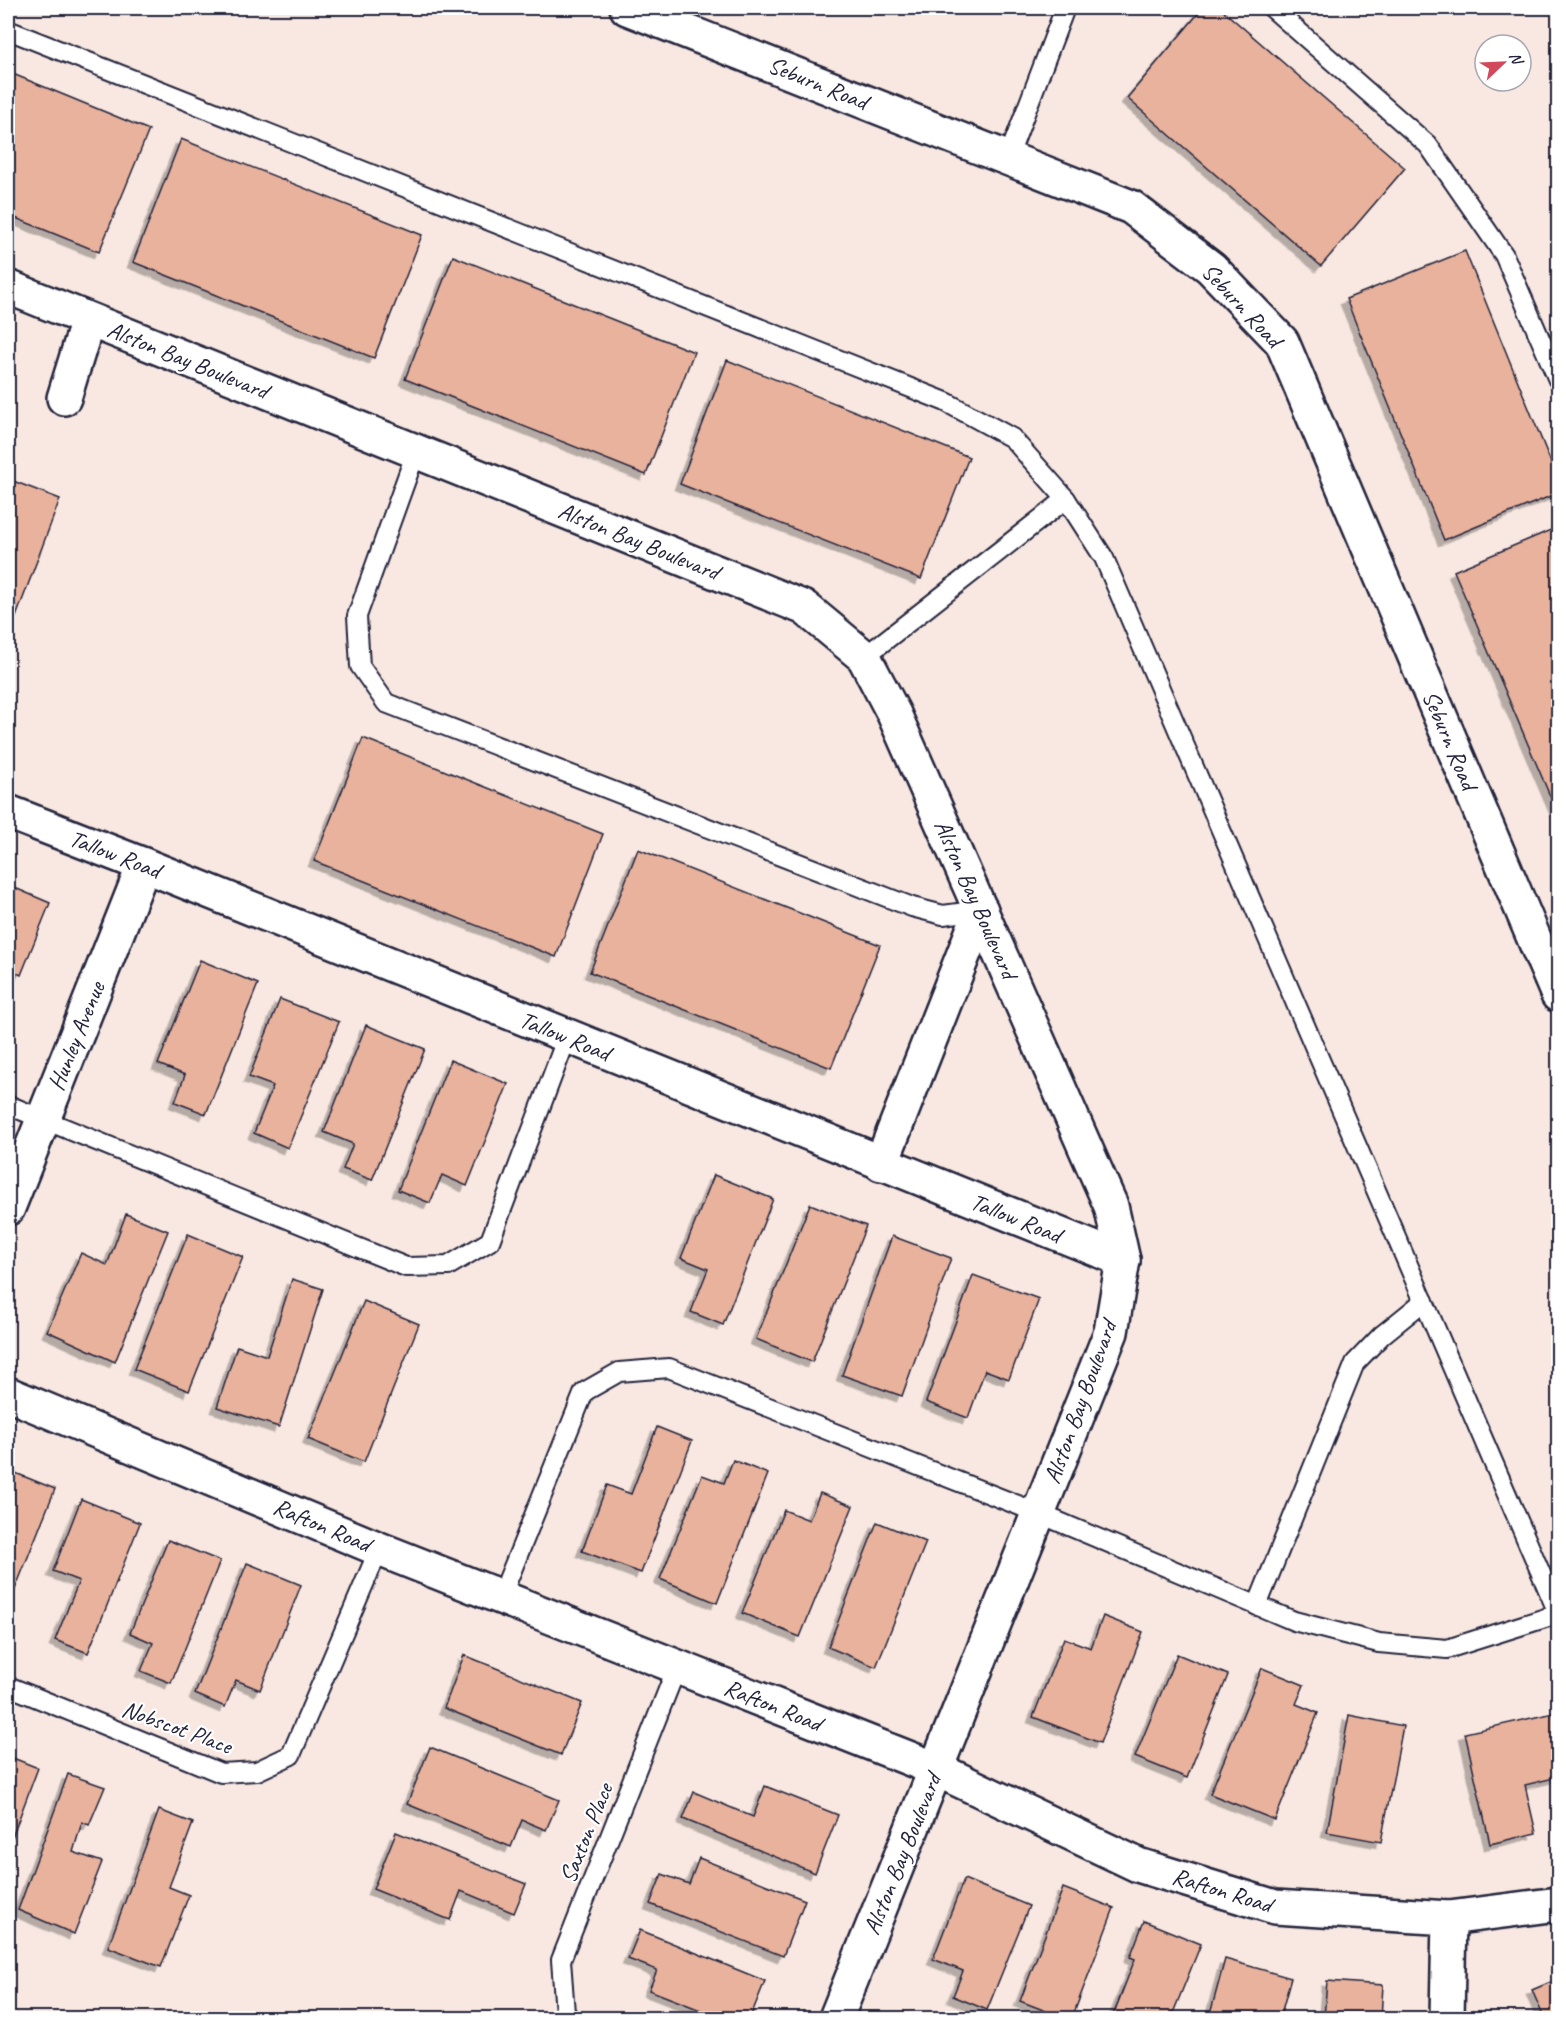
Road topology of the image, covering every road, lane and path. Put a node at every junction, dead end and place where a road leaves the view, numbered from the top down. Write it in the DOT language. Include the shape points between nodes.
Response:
graph roads {
  1 [pos="627,8"];
  2 [pos="1065,8"];
  3 [pos="1272,8"];
  4 [pos="8,30"];
  5 [pos="1008,158"];
  6 [pos="8,287"];
  7 [pos="88,320"];
  8 [pos="1558,380"];
  9 [pos="64,398"];
  10 [pos="416,452"];
  11 [pos="1066,499"];
  12 [pos="864,657"];
  13 [pos="8,812"];
  14 [pos="144,865"];
  15 [pos="981,910"];
  16 [pos="1558,995"];
  17 [pos="567,1037"];
  18 [pos="8,1105"];
  19 [pos="43,1119"];
  20 [pos="881,1164"];
  21 [pos="8,1208"];
  22 [pos="1123,1260"];
  23 [pos="1424,1301"];
  24 [pos="8,1394"];
  25 [pos="1038,1513"];
  26 [pos="379,1549"];
  27 [pos="501,1597"];
  28 [pos="1257,1606"];
  29 [pos="1558,1614"];
  30 [pos="677,1667"];
  31 [pos="8,1686"];
  32 [pos="936,1769"];
  33 [pos="1558,1904"];
  34 [pos="1449,1918"];
  35 [pos="570,2019"];
  36 [pos="836,2019"];
  37 [pos="1447,2019"];
  1 -- 5 [label="street, Seburn Road"];
  2 -- 5 [label="lane"];
  3 -- 8 [label="lane" via="1428,145 1504,255"];
  4 -- 11 [label="lane" via="946,402 1012,438"];
  5 -- 16 [label="street, Seburn Road" via="1131,207 1211,268 1282,342"];
  6 -- 7 [label="street, Alston Bay Boulevard"];
  7 -- 9 [label="street"];
  7 -- 10 [label="street, Alston Bay Boulevard"];
  10 -- 12 [label="street, Alston Bay Boulevard" via="805,608"];
  10 -- 15 [label="lane" via="357,616 360,666 386,703 912,907 943,915"];
  11 -- 12 [label="lane"];
  11 -- 23 [label="lane" via="1104,558"];
  12 -- 15 [label="street, Alston Bay Boulevard" via="894,714"];
  13 -- 14 [label="street, Tallow Road"];
  14 -- 17 [label="street, Tallow Road"];
  14 -- 19 [label="street, Hunley Avenue"];
  15 -- 20 [label="street"];
  15 -- 22 [label="street, Alston Bay Boulevard" via="1111,1206"];
  17 -- 19 [label="lane" via="490,1241 448,1266 406,1267"];
  17 -- 20 [label="street, Tallow Road"];
  18 -- 19 [label="lane"];
  19 -- 21 [label="street, Hunley Avenue"];
  20 -- 22 [label="street, Tallow Road"];
  22 -- 25 [label="street, Alston Bay Boulevard" via="1111,1332"];
  23 -- 28 [label="lane" via="1355,1363"];
  23 -- 29 [label="lane"];
  24 -- 26 [label="street, Rafton Road"];
  25 -- 27 [label="lane" via="669,1368 619,1372 584,1392"];
  25 -- 28 [label="lane"];
  25 -- 32 [label="street, Alston Bay Boulevard"];
  26 -- 27 [label="street, Rafton Road"];
  26 -- 31 [label="lane, Nobscot Place" via="291,1755 257,1771 221,1773"];
  27 -- 30 [label="street, Rafton Road"];
  28 -- 29 [label="lane" via="1294,1621 1379,1643 1447,1649"];
  30 -- 32 [label="street, Rafton Road"];
  30 -- 35 [label="lane, Saxton Place" via="561,1960 565,2013"];
  32 -- 34 [label="street, Rafton Road" via="1138,1865 1275,1907"];
  32 -- 36 [label="street, Alston Bay Boulevard"];
  33 -- 34 [label="street, Rafton Road"];
  34 -- 37 [label="street"];
}
